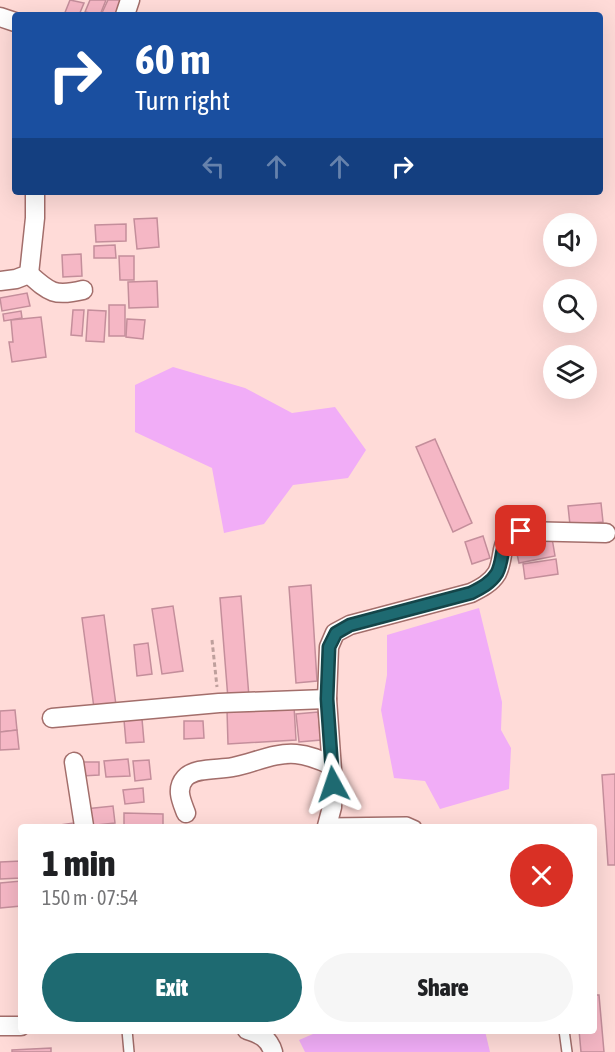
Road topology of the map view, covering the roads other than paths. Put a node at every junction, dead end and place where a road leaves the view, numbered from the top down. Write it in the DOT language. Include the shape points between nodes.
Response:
graph roads {
  1 [pos="35,195"];
  2 [pos="28,274"];
  3 [pos="0,281"];
  4 [pos="82,290"];
  5 [pos="606,533"];
  6 [pos="327,699"];
  7 [pos="52,718"];
  8 [pos="74,762"];
  9 [pos="331,765"];
  10 [pos="186,813"];
  11 [pos="84,824"];
  12 [pos="328,824"];
  13 [pos="354,824"];
  14 [pos="412,824"];
  15 [pos="0,1026"];
  16 [pos="18,1026"];
  17 [pos="127,1034"];
  18 [pos="565,1034"];
  19 [pos="129,1052"];
  20 [pos="567,1052"];
  1 -- 2 [label="street"];
  2 -- 3 [label="street"];
  2 -- 4 [label="street" via="48,291 68,294"];
  5 -- 6 [label="street" via="512,534 505,540 496,573 485,586 350,625 336,633 329,647"];
  6 -- 7 [label="street" via="219,703"];
  6 -- 9 [label="street"];
  8 -- 11 [label="street"];
  9 -- 10 [label="street" via="295,753 195,772 180,786"];
  9 -- 12 [label="street"];
  13 -- 14 [label="lane"];
  15 -- 16 [label="street"];
  17 -- 19 [label="lane"];
  18 -- 20 [label="lane"];
}
